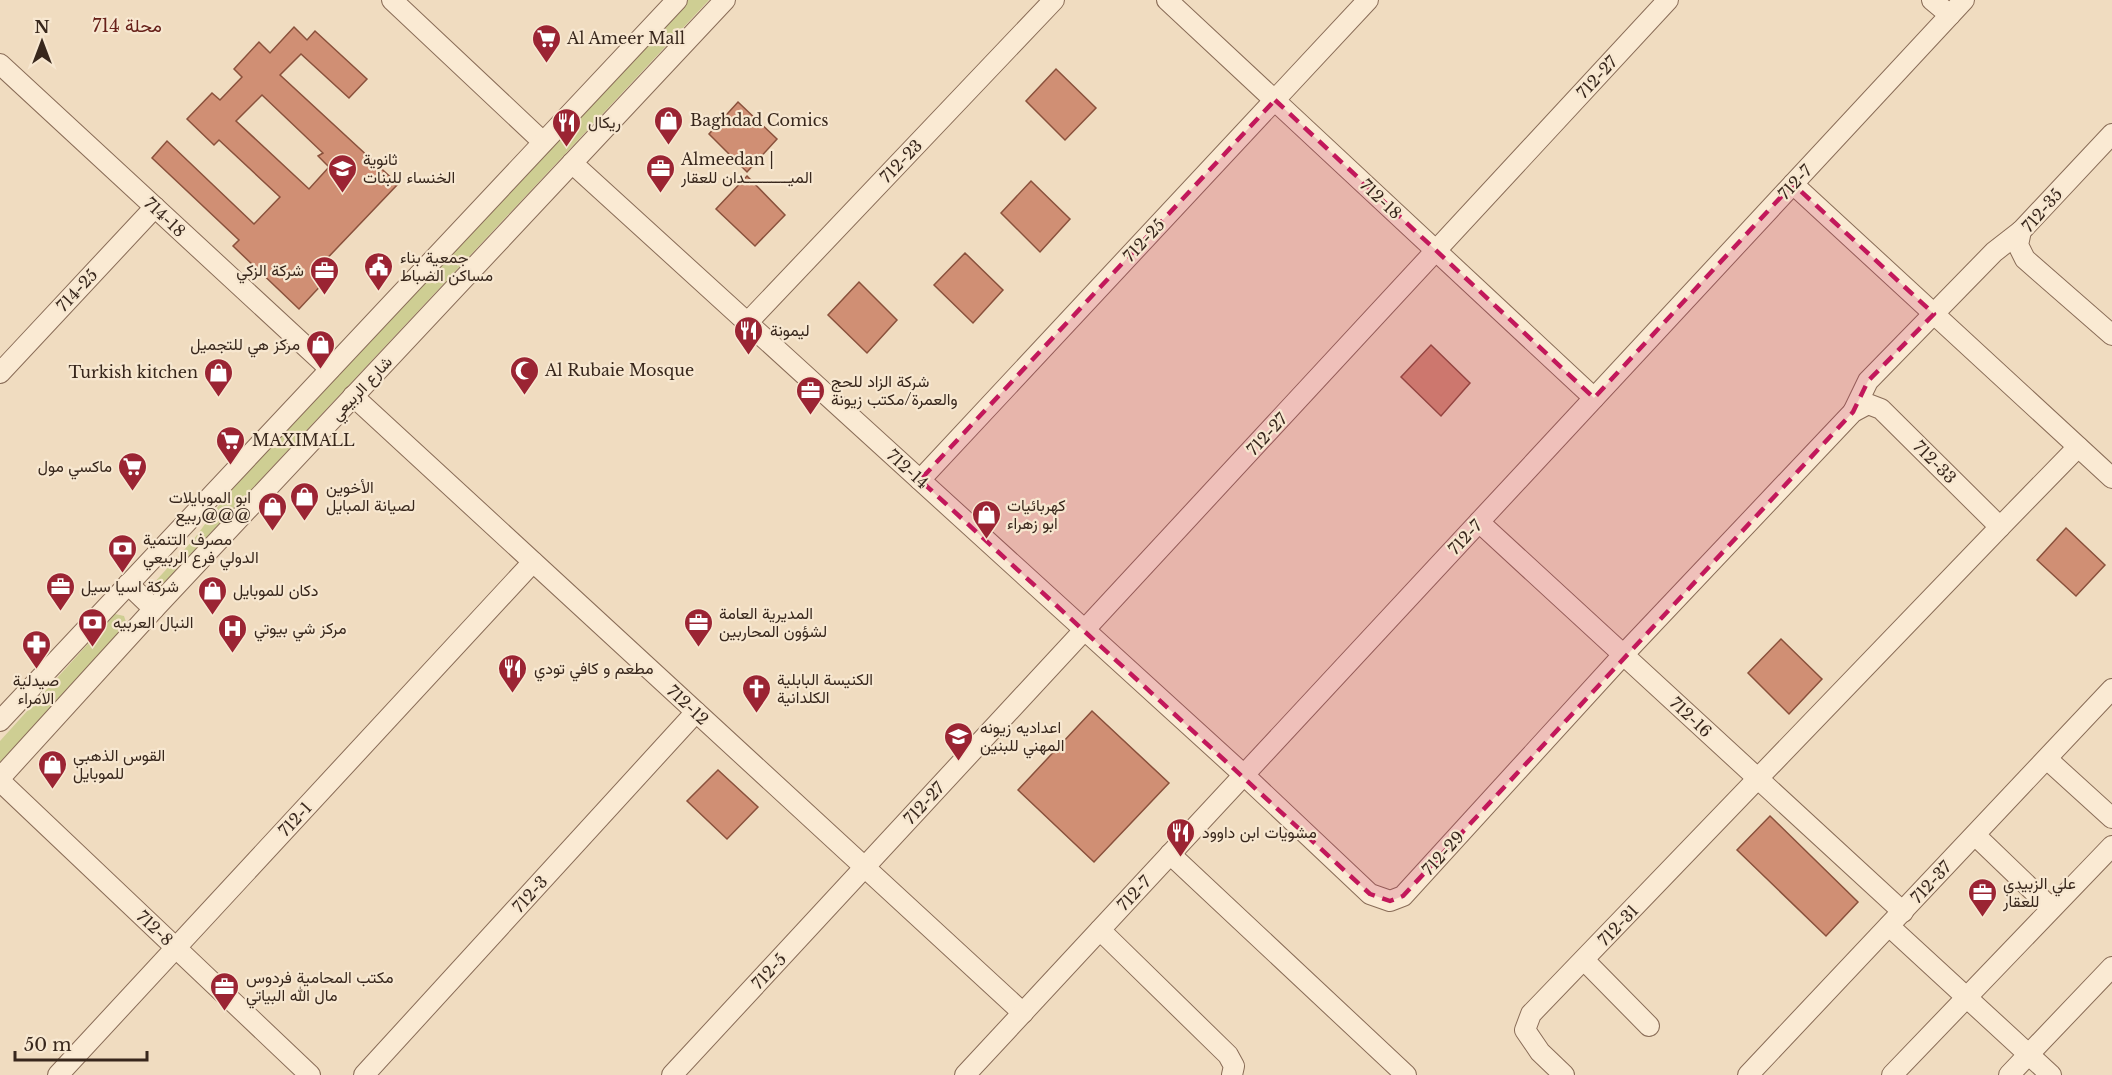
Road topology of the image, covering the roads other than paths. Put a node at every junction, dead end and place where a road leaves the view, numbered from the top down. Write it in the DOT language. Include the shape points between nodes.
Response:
graph roads {
  1 [pos="392,0"];
  2 [pos="677,0"];
  3 [pos="725,0"];
  4 [pos="1054,0"];
  5 [pos="1167,0"];
  6 [pos="1368,0"];
  7 [pos="1668,0"];
  8 [pos="1932,0"];
  9 [pos="1964,0"];
  10 [pos="1950,15"];
  11 [pos="0,64"];
  12 [pos="1275,100"];
  13 [pos="2112,134"];
  14 [pos="543,142"];
  15 [pos="572,164"];
  16 [pos="1793,184"];
  17 [pos="154,207"];
  18 [pos="2021,231"];
  19 [pos="1436,251"];
  20 [pos="1934,314"];
  21 [pos="747,323"];
  22 [pos="2112,335"];
  23 [pos="330,369"];
  24 [pos="0,373"];
  25 [pos="353,396"];
  26 [pos="1594,398"];
  27 [pos="1853,412"];
  28 [pos="2078,447"];
  29 [pos="2112,478"];
  30 [pos="920,480"];
  31 [pos="1479,522"];
  32 [pos="2000,527"];
  33 [pos="533,562"];
  34 [pos="128,584"];
  35 [pos="154,609"];
  36 [pos="1085,630"];
  37 [pos="1623,655"];
  38 [pos="2112,689"];
  39 [pos="696,712"];
  40 [pos="0,721"];
  41 [pos="2047,759"];
  42 [pos="1244,774"];
  43 [pos="0,779"];
  44 [pos="1759,780"];
  45 [pos="2112,818"];
  46 [pos="1974,836"];
  47 [pos="2112,846"];
  48 [pos="1170,854"];
  49 [pos="865,867"];
  50 [pos="2051,908"];
  51 [pos="1903,912"];
  52 [pos="1889,926"];
  53 [pos="1100,930"];
  54 [pos="176,947"];
  55 [pos="1584,960"];
  56 [pos="2112,968"];
  57 [pos="1967,997"];
  58 [pos="1023,1013"];
  59 [pos="1649,1026"];
  60 [pos="2028,1054"];
  61 [pos="58,1075"];
  62 [pos="310,1075"];
  63 [pos="364,1075"];
  64 [pos="672,1075"];
  65 [pos="965,1075"];
  66 [pos="1232,1075"];
  67 [pos="1406,1075"];
  68 [pos="1564,1075"];
  69 [pos="1748,1075"];
  70 [pos="1892,1075"];
  71 [pos="2009,1075"];
  72 [pos="2051,1075"];
  1 -- 14 [label="street"];
  2 -- 14 [label="street"];
  3 -- 15 [label="street, شارع الربيعي"];
  4 -- 21 [label="street, 712-23"];
  5 -- 12 [label="street, 712-18"];
  6 -- 12 [label="street, 712-25"];
  7 -- 19 [label="street, 712-27"];
  8 -- 10 [label="street"];
  9 -- 10 [label="street, 712-7"];
  10 -- 16 [label="street, 712-7"];
  11 -- 17 [label="street, 714-18"];
  12 -- 19 [label="street, 712-18"];
  12 -- 30 [label="street, 712-25"];
  13 -- 18 [label="street, 712-35"];
  14 -- 23 [label="street"];
  15 -- 21 [label="street, 712-14"];
  15 -- 25 [label="street, شارع الربيعي"];
  16 -- 20 [label="street"];
  16 -- 26 [label="street, 712-7"];
  17 -- 23 [label="street, 714-18"];
  17 -- 24 [label="street, 714-25"];
  18 -- 20 [label="street" via="1994,252"];
  18 -- 22 [label="street, 712-35" via="2018,245 2025,259"];
  19 -- 26 [label="street, 712-18"];
  19 -- 36 [label="street, 712-27"];
  20 -- 27 [label="street" via="1868,381"];
  20 -- 28 [label="street"];
  21 -- 30 [label="street, 712-14"];
  23 -- 34 [label="street"];
  25 -- 33 [label="street, 712-12"];
  25 -- 35 [label="street, شارع الربيعي"];
  26 -- 31 [label="street, 712-7"];
  27 -- 32 [label="street, 712-33" via="1868,404 1881,409"];
  27 -- 37 [label="street"];
  28 -- 29 [label="street"];
  28 -- 32 [label="street"];
  30 -- 36 [label="street, 712-14"];
  31 -- 37 [label="street, 712-16"];
  31 -- 42 [label="street, 712-7"];
  32 -- 44 [label="street"];
  33 -- 39 [label="street, 712-12"];
  33 -- 54 [label="street, 712-1"];
  34 -- 35 [label="street"];
  34 -- 40 [label="street"];
  35 -- 43 [label="street, شارع الربيعي"];
  36 -- 42 [label="street, 712-14"];
  36 -- 49 [label="street, 712-27"];
  37 -- 42 [label="street, 712-29" via="1403,896 1390,901 1370,894"];
  37 -- 44 [label="street, 712-16"];
  38 -- 41 [label="street, 712-37"];
  39 -- 49 [label="street, 712-12"];
  39 -- 63 [label="street, 712-3"];
  41 -- 45 [label="street"];
  41 -- 46 [label="street, 712-37"];
  42 -- 48 [label="street, 712-7"];
  43 -- 54 [label="street, 712-8"];
  44 -- 51 [label="street, 712-16"];
  44 -- 55 [label="street, 712-31"];
  46 -- 50 [label="street"];
  46 -- 51 [label="street, 712-37"];
  47 -- 50 [label="street"];
  48 -- 53 [label="street, 712-7"];
  48 -- 67 [label="street"];
  49 -- 58 [label="street, 712-12"];
  49 -- 64 [label="street, 712-5"];
  50 -- 57 [label="street"];
  51 -- 52 [label="street, 712-37"];
  52 -- 57 [label="street"];
  52 -- 69 [label="street, 712-37"];
  53 -- 58 [label="street, 712-7"];
  53 -- 66 [label="street" via="1228,1055 1234,1066"];
  54 -- 61 [label="street, 712-1"];
  54 -- 62 [label="street, 712-8"];
  55 -- 59 [label="street"];
  55 -- 68 [label="street, 712-31" via="1530,1014 1525,1030 1540,1052"];
  56 -- 60 [label="street"];
  57 -- 60 [label="street"];
  57 -- 70 [label="street"];
  58 -- 65 [label="street, 712-7"];
  60 -- 71 [label="street"];
  60 -- 72 [label="street"];
}
